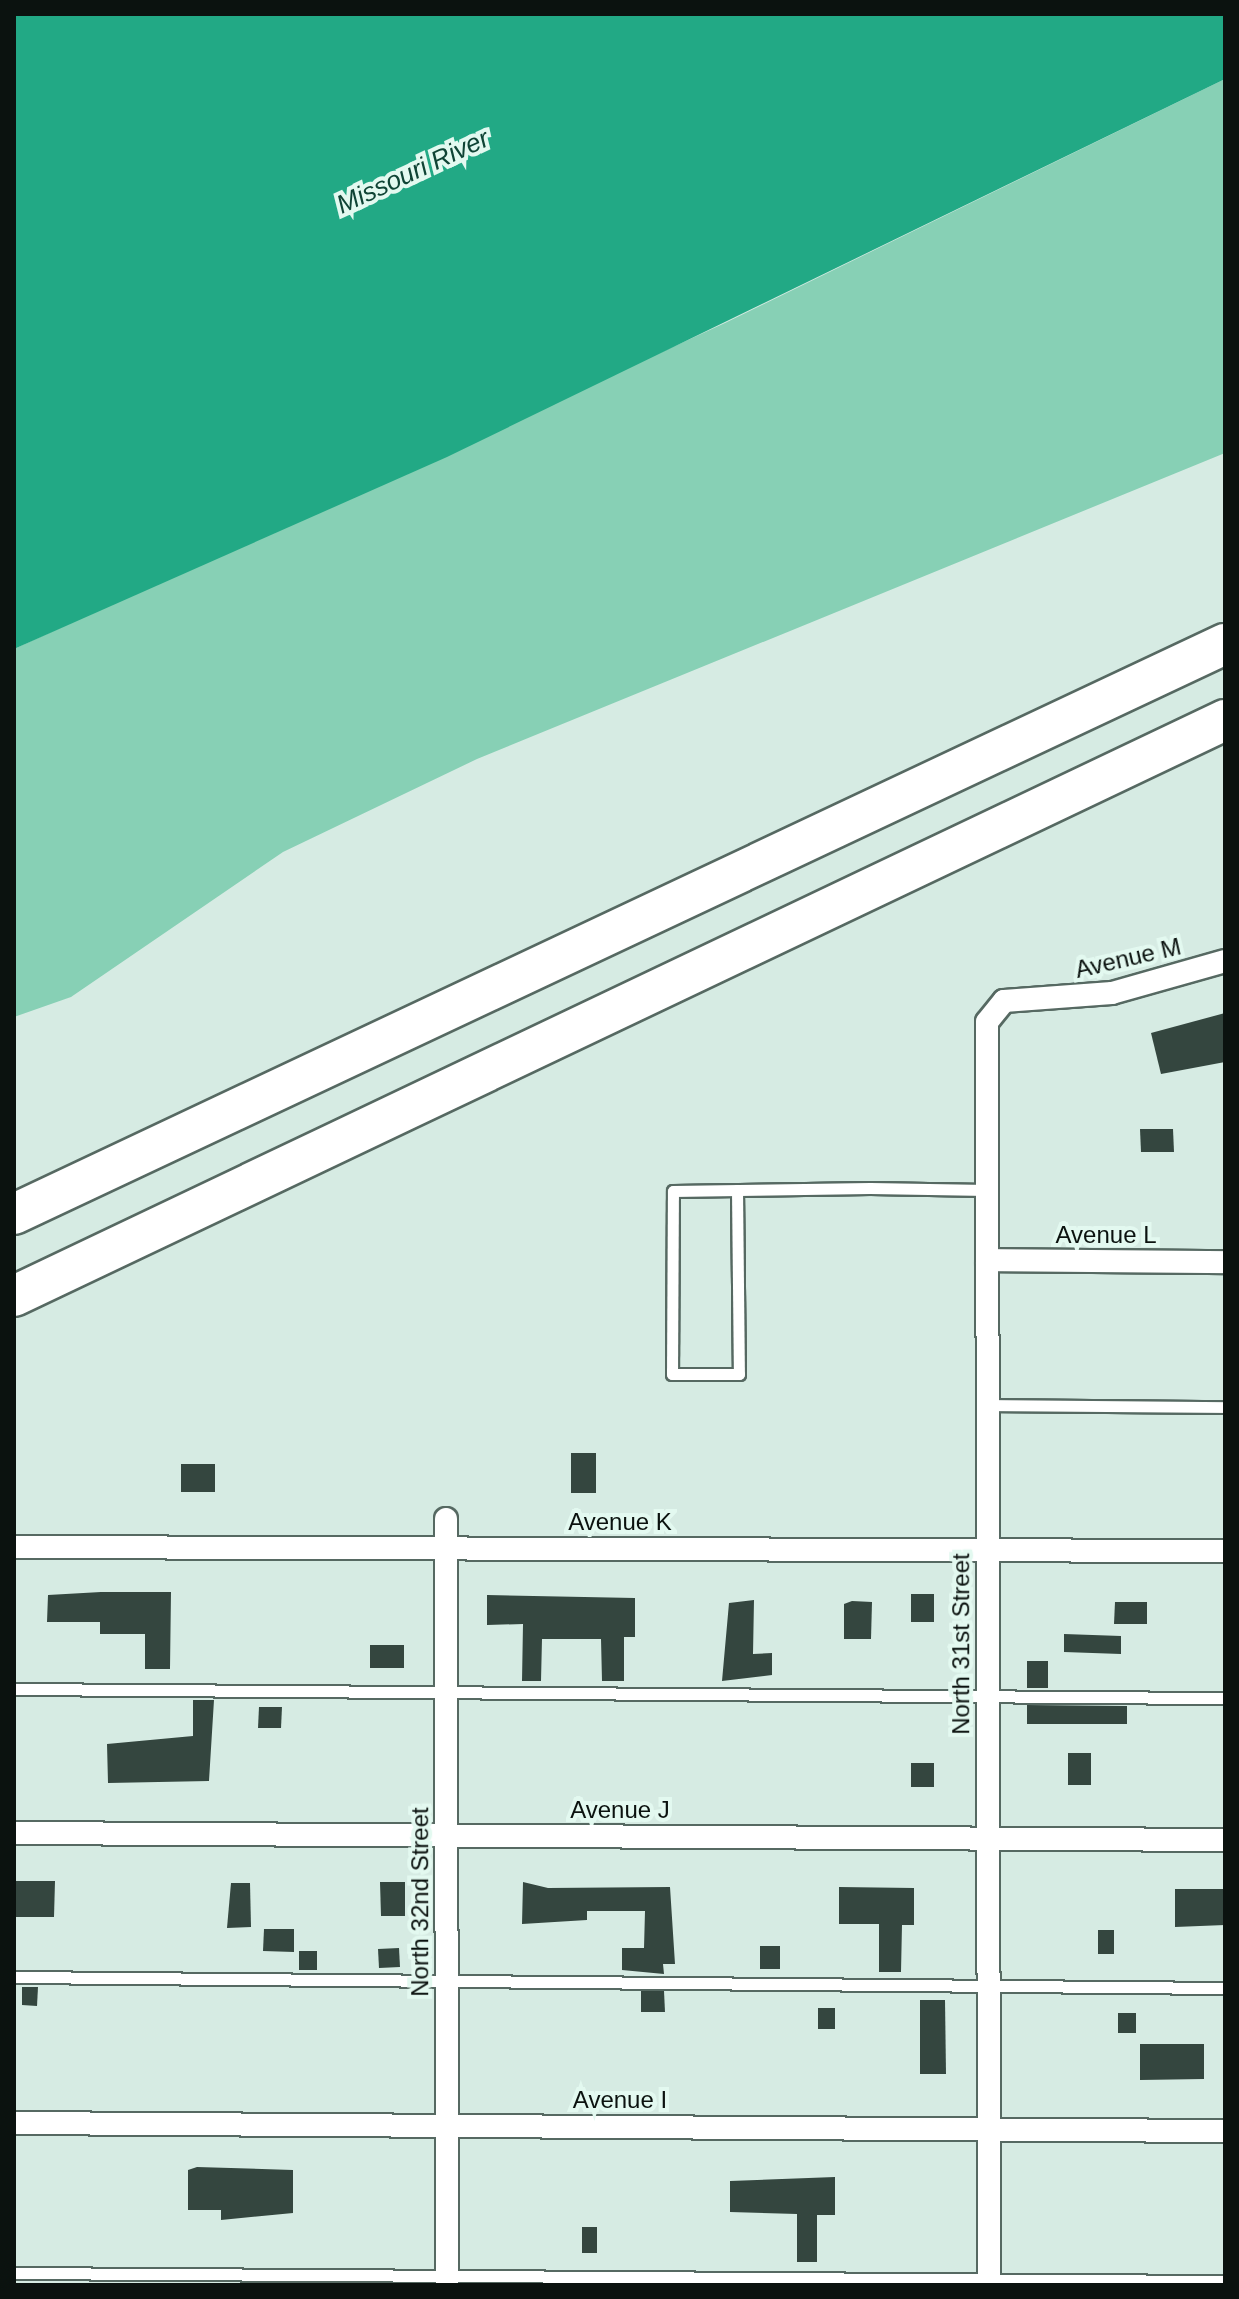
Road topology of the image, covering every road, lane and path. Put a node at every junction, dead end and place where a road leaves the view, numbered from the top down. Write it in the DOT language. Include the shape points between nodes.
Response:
graph roads {
  1 [pos="1225,644"];
  2 [pos="1225,720"];
  3 [pos="1225,961"];
  4 [pos="995,1006"];
  5 [pos="737,1190"];
  6 [pos="987,1190"];
  7 [pos="14,1214"];
  8 [pos="987,1260"];
  9 [pos="1225,1262"];
  10 [pos="14,1296"];
  11 [pos="987,1405"];
  12 [pos="1225,1407"];
  13 [pos="446,1519"];
  14 [pos="14,1547"];
  15 [pos="446,1547"];
  16 [pos="987,1549"];
  17 [pos="1225,1551"];
  18 [pos="14,1689"];
  19 [pos="446,1693"];
  20 [pos="987,1696"];
  21 [pos="1225,1698"];
  22 [pos="14,1833"];
  23 [pos="445,1835"];
  24 [pos="988,1839"];
  25 [pos="1225,1840"];
  26 [pos="14,1977"];
  27 [pos="446,1981"];
  28 [pos="988,1987"];
  29 [pos="1225,1988"];
  30 [pos="14,2123"];
  31 [pos="447,2125"];
  32 [pos="988,2129"];
  33 [pos="1225,2131"];
  34 [pos="14,2273"];
  35 [pos="447,2279"];
  36 [pos="1225,2281"];
  37 [pos="989,2282"];
  1 -- 7 [label="highway"];
  2 -- 10 [label="highway"];
  3 -- 4 [label="street, Avenue M" via="1112,993"];
  4 -- 6 [label="street, North 31st Street" via="987,1022"];
  5 -- 5 [label="lane" via="673,1191 672,1374 739,1374"];
  5 -- 6 [label="lane"];
  6 -- 8 [label="street, North 31st Street"];
  8 -- 9 [label="street, Avenue L"];
  8 -- 11 [label="street, North 31st Street"];
  11 -- 12 [label="lane"];
  11 -- 16 [label="street, North 31st Street"];
  13 -- 15 [label="street, North 32nd Street"];
  14 -- 15 [label="street, Avenue K"];
  15 -- 16 [label="street, Avenue K"];
  15 -- 19 [label="street, North 32nd Street"];
  16 -- 17 [label="street, Avenue K"];
  16 -- 20 [label="street, North 31st Street"];
  18 -- 19 [label="lane"];
  19 -- 20 [label="lane"];
  19 -- 23 [label="street, North 32nd Street"];
  20 -- 21 [label="lane"];
  20 -- 24 [label="street, North 31st Street"];
  22 -- 23 [label="street, Avenue J"];
  23 -- 24 [label="street, Avenue J"];
  23 -- 27 [label="street, North 32nd Street"];
  24 -- 25 [label="street, Avenue J"];
  24 -- 28 [label="street, North 31st Street"];
  26 -- 27 [label="lane"];
  27 -- 28 [label="lane"];
  27 -- 31 [label="street, North 32nd Street"];
  28 -- 29 [label="lane"];
  28 -- 32 [label="street, North 31st Street"];
  30 -- 31 [label="street, Avenue I"];
  31 -- 32 [label="street, Avenue I"];
  31 -- 35 [label="street, North 32nd Street"];
  32 -- 33 [label="street, Avenue I"];
  32 -- 37 [label="street, North 31st Street"];
  34 -- 35 [label="lane"];
  35 -- 37 [label="lane"];
  36 -- 37 [label="lane"];
}
